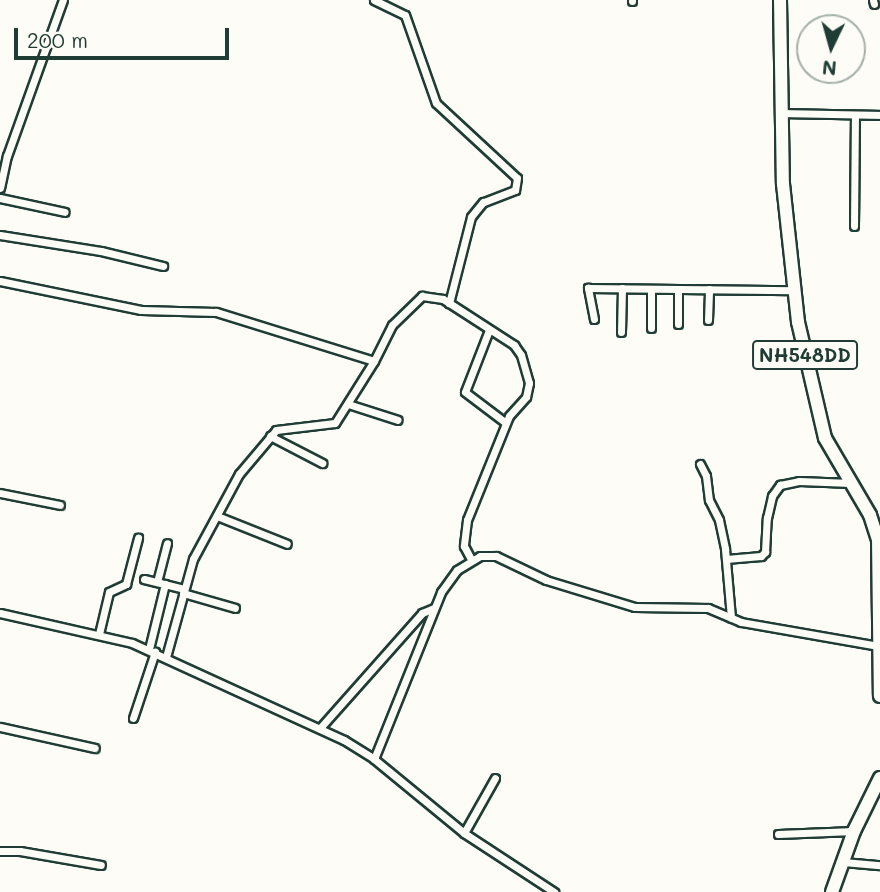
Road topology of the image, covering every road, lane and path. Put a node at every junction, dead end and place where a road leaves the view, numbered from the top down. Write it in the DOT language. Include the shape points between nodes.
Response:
graph roads {
  1 [pos="63,0"];
  2 [pos="374,0"];
  3 [pos="780,0"];
  4 [pos="783,113"];
  5 [pos="855,115"];
  6 [pos="880,115"];
  7 [pos="4,154"];
  8 [pos="0,188"];
  9 [pos="0,198"];
  10 [pos="65,212"];
  11 [pos="854,226"];
  12 [pos="0,235"];
  13 [pos="163,266"];
  14 [pos="0,281"];
  15 [pos="622,288"];
  16 [pos="651,289"];
  17 [pos="678,289"];
  18 [pos="709,289"];
  19 [pos="794,290"];
  20 [pos="449,303"];
  21 [pos="594,319"];
  22 [pos="708,320"];
  23 [pos="678,324"];
  24 [pos="651,328"];
  25 [pos="489,330"];
  26 [pos="621,332"];
  27 [pos="374,361"];
  28 [pos="348,404"];
  29 [pos="398,420"];
  30 [pos="506,423"];
  31 [pos="270,436"];
  32 [pos="322,463"];
  33 [pos="700,464"];
  34 [pos="851,483"];
  35 [pos="0,493"];
  36 [pos="60,505"];
  37 [pos="217,516"];
  38 [pos="138,538"];
  39 [pos="167,543"];
  40 [pos="287,544"];
  41 [pos="471,559"];
  42 [pos="726,559"];
  43 [pos="144,579"];
  44 [pos="161,583"];
  45 [pos="183,591"];
  46 [pos="235,608"];
  47 [pos="434,608"];
  48 [pos="0,613"];
  49 [pos="731,618"];
  50 [pos="99,634"];
  51 [pos="878,646"];
  52 [pos="152,650"];
  53 [pos="166,657"];
  54 [pos="880,696"];
  55 [pos="133,718"];
  56 [pos="0,727"];
  57 [pos="320,728"];
  58 [pos="95,748"];
  59 [pos="374,759"];
  60 [pos="495,778"];
  61 [pos="879,784"];
  62 [pos="854,831"];
  63 [pos="464,833"];
  64 [pos="778,834"];
  65 [pos="0,851"];
  66 [pos="843,862"];
  67 [pos="101,865"];
  68 [pos="880,865"];
  69 [pos="834,891"];
  70 [pos="554,892"];
  1 -- 7 [label="street"];
  2 -- 20 [label="street" via="407,18 436,103 517,178 515,190 483,202 471,217"];
  3 -- 4 [label="highway, NH548DD"];
  4 -- 5 [label="street"];
  4 -- 19 [label="highway, NH548DD" via="783,184"];
  5 -- 6 [label="street"];
  5 -- 11 [label="street"];
  7 -- 8 [label="street"];
  9 -- 10 [label="street"];
  12 -- 13 [label="street"];
  14 -- 27 [label="street" via="141,310 225,314"];
  15 -- 16 [label="street"];
  15 -- 21 [label="street" via="588,288"];
  15 -- 26 [label="street"];
  16 -- 17 [label="street"];
  16 -- 24 [label="street"];
  17 -- 18 [label="street"];
  17 -- 23 [label="street"];
  18 -- 19 [label="street"];
  18 -- 22 [label="street"];
  19 -- 34 [label="highway, NH548DD" via="818,415 825,438"];
  20 -- 25 [label="street"];
  20 -- 27 [label="street" via="432,295 418,299 392,325"];
  25 -- 30 [label="street" via="517,349 529,383 526,397"];
  25 -- 30 [label="street" via="465,392"];
  27 -- 28 [label="street"];
  28 -- 29 [label="street"];
  28 -- 31 [label="street" via="332,425 279,430"];
  30 -- 41 [label="street" via="467,520 464,546"];
  31 -- 32 [label="street"];
  31 -- 37 [label="street" via="239,474"];
  33 -- 42 [label="street" via="719,520"];
  34 -- 42 [label="street" via="780,485 769,507 765,552"];
  34 -- 51 [label="highway, NH548DD" via="870,515 877,539"];
  35 -- 36 [label="street"];
  37 -- 40 [label="street"];
  37 -- 45 [label="street" via="193,559"];
  38 -- 50 [label="street" via="126,584 109,592"];
  39 -- 44 [label="street"];
  41 -- 47 [label="street" via="447,582"];
  41 -- 49 [label="street" via="496,556 546,580 635,607 708,608"];
  42 -- 49 [label="street"];
  43 -- 44 [label="street"];
  44 -- 45 [label="street"];
  44 -- 52 [label="street"];
  45 -- 46 [label="street"];
  45 -- 53 [label="street"];
  47 -- 57 [label="street" via="422,613"];
  47 -- 59 [label="street"];
  48 -- 50 [label="street"];
  49 -- 51 [label="street"];
  50 -- 52 [label="street"];
  51 -- 54 [label="highway, NH548DD"];
  52 -- 53 [label="street"];
  52 -- 55 [label="street"];
  53 -- 57 [label="street"];
  56 -- 58 [label="street"];
  57 -- 59 [label="street"];
  59 -- 63 [label="street"];
  60 -- 63 [label="street"];
  61 -- 62 [label="highway"];
  62 -- 64 [label="street"];
  62 -- 66 [label="highway"];
  63 -- 70 [label="street"];
  65 -- 67 [label="street"];
  66 -- 68 [label="street"];
  66 -- 69 [label="highway"];
}
